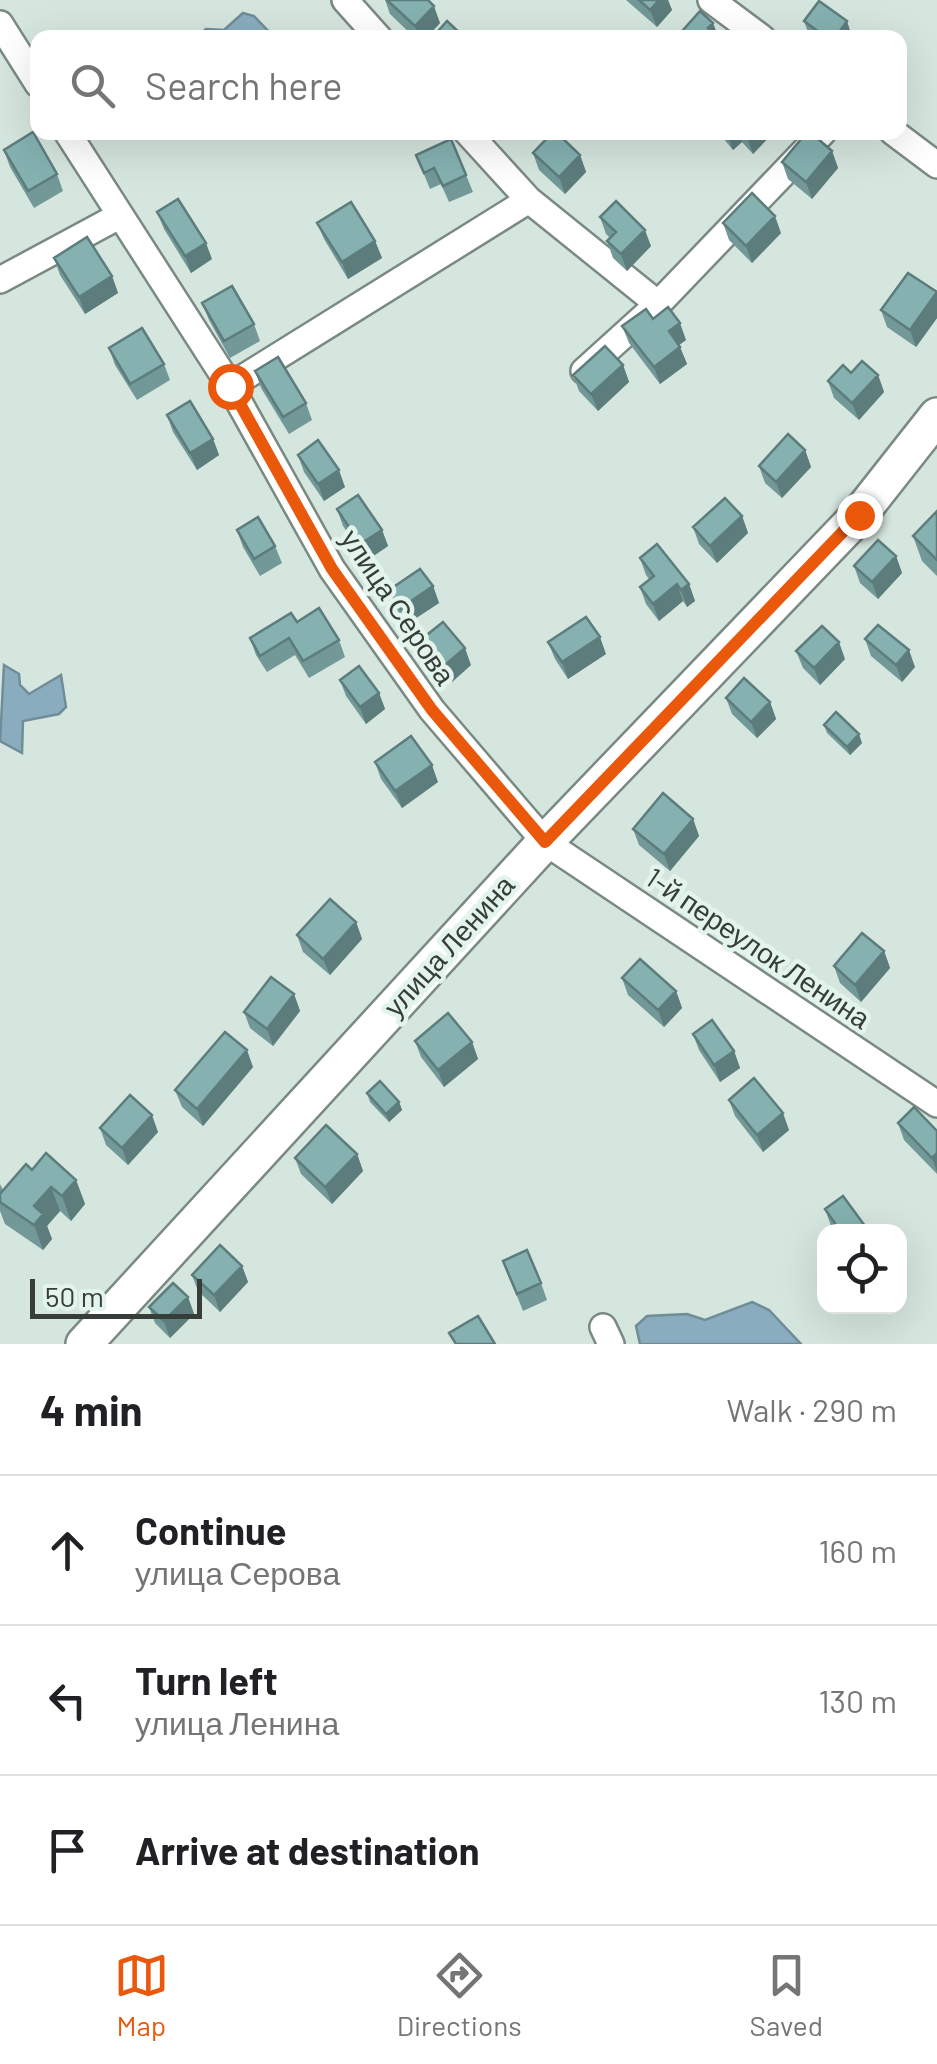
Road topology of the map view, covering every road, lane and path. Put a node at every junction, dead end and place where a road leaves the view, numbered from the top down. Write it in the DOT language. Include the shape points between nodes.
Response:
graph roads {
  1 [pos="345,0"];
  2 [pos="711,0"];
  3 [pos="0,24"];
  4 [pos="373,30"];
  5 [pos="751,30"];
  6 [pos="30,71"];
  7 [pos="72,140"];
  8 [pos="473,140"];
  9 [pos="816,140"];
  10 [pos="903,140"];
  11 [pos="937,166"];
  12 [pos="529,200"];
  13 [pos="119,216"];
  14 [pos="0,280"];
  15 [pos="658,304"];
  16 [pos="580,375"];
  17 [pos="230,386"];
  18 [pos="937,416"];
  19 [pos="545,842"];
  20 [pos="937,1104"];
  21 [pos="84,1344"];
  1 -- 4 [label="street"];
  2 -- 5 [label="street"];
  3 -- 6 [label="street"];
  7 -- 13 [label="street, улица Серова"];
  8 -- 12 [label="street"];
  9 -- 15 [label="street"];
  10 -- 11 [label="street"];
  12 -- 15 [label="street"];
  12 -- 17 [label="street"];
  13 -- 14 [label="street"];
  13 -- 17 [label="street, улица Серова"];
  15 -- 16 [label="street"];
  17 -- 19 [label="street, улица Серова" via="332,569 432,710"];
  18 -- 19 [label="main road, улица Ленина" via="859,515"];
  19 -- 20 [label="street, 1-й переулок Ленина"];
  19 -- 21 [label="main road, улица Ленина"];
}
